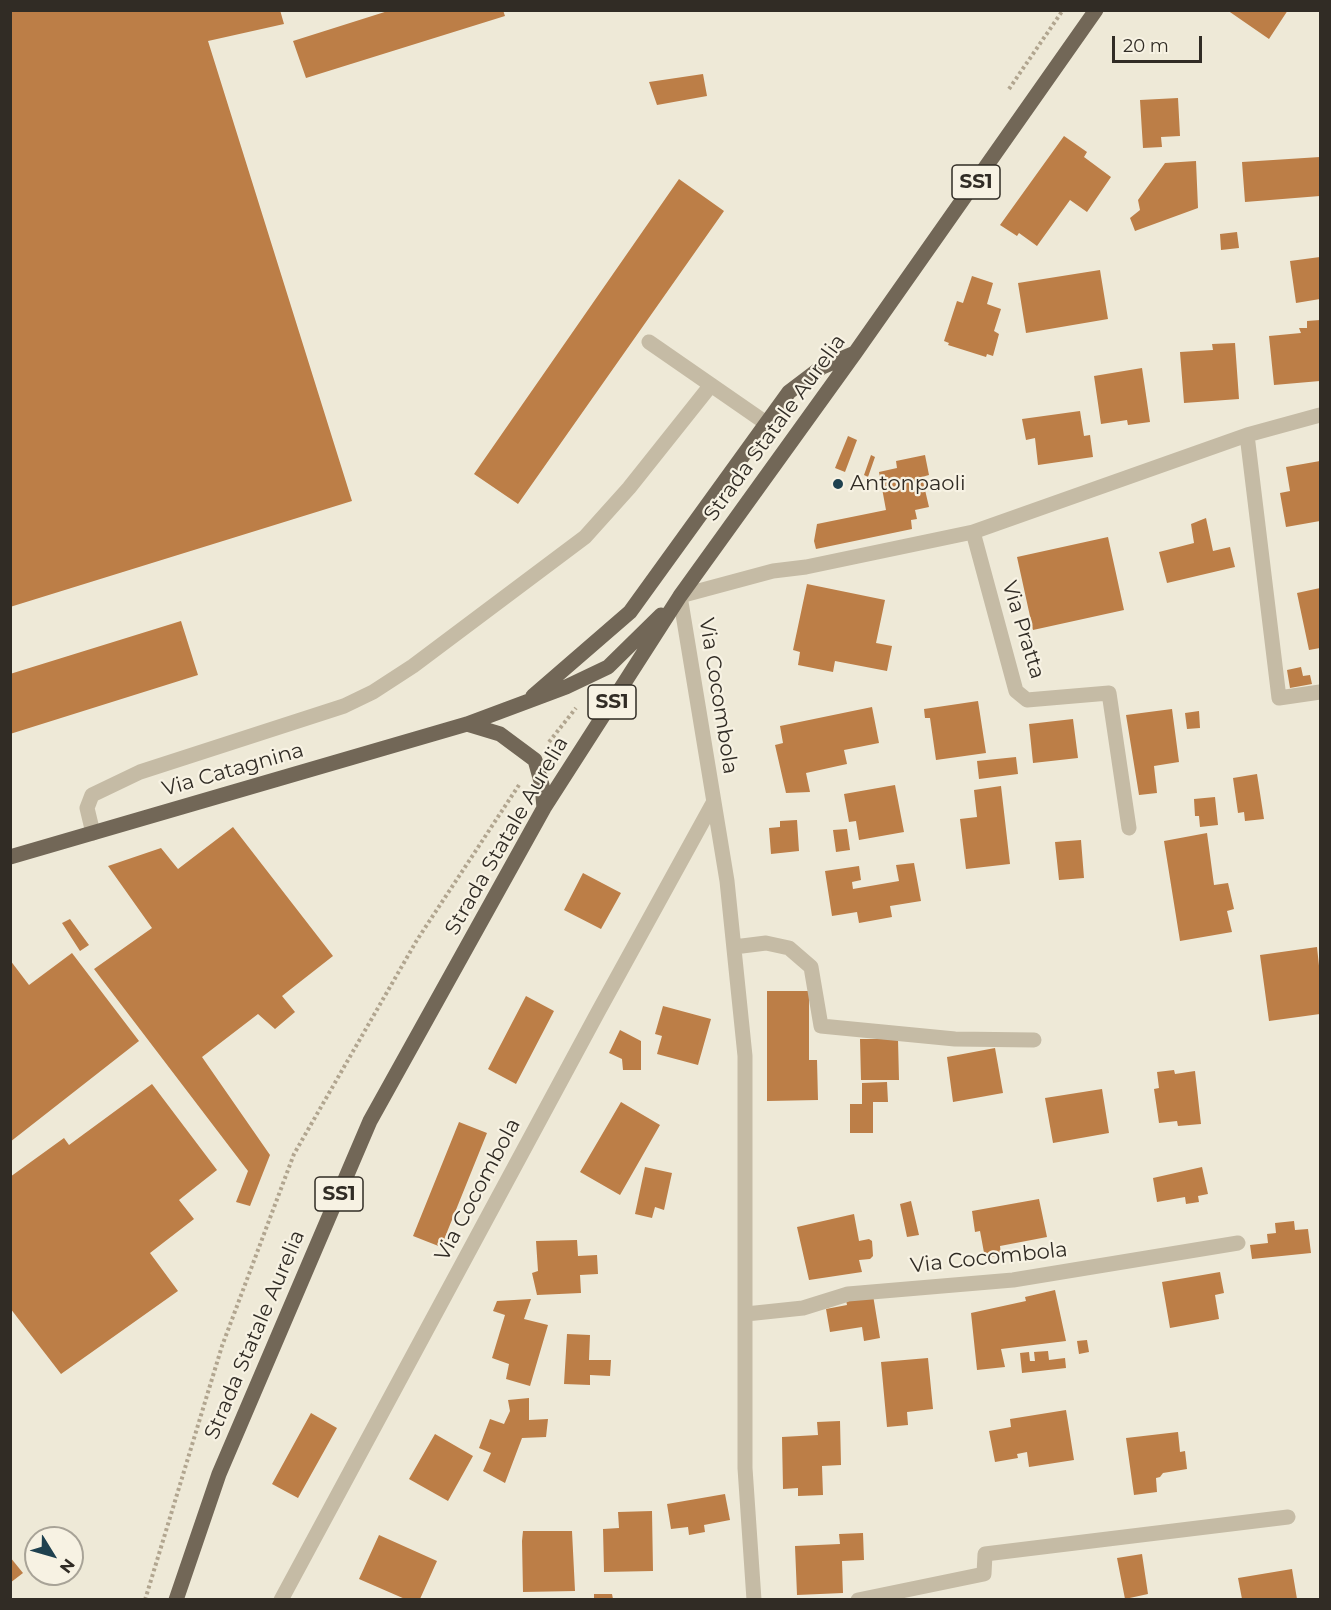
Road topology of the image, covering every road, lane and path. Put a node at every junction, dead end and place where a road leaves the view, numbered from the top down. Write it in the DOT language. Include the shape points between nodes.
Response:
graph roads {
  1 [pos="1096,10"];
  2 [pos="649,342"];
  3 [pos="855,353"];
  4 [pos="711,385"];
  5 [pos="1320,415"];
  6 [pos="766,423"];
  7 [pos="1247,435"];
  8 [pos="973,532"];
  9 [pos="681,596"];
  10 [pos="1320,692"];
  11 [pos="581,701"];
  12 [pos="526,702"];
  13 [pos="466,724"];
  14 [pos="535,760"];
  15 [pos="713,802"];
  16 [pos="544,808"];
  17 [pos="1129,828"];
  18 [pos="93,833"];
  19 [pos="10,857"];
  20 [pos="734,947"];
  21 [pos="1034,1040"];
  22 [pos="1238,1243"];
  23 [pos="747,1314"];
  24 [pos="1288,1517"];
  25 [pos="145,1599"];
  26 [pos="176,1599"];
  27 [pos="281,1599"];
  28 [pos="754,1599"];
  29 [pos="858,1599"];
  1 -- 3 [label="main road, Strada Statale Aurelia / SS1"];
  2 -- 4 [label="street"];
  3 -- 6 [label="main road" via="822,367 789,392"];
  3 -- 9 [label="main road, Strada Statale Aurelia / SS1"];
  4 -- 6 [label="street"];
  4 -- 18 [label="street" via="585,537 413,666 344,706 140,772 92,795 87,808"];
  5 -- 7 [label="street"];
  6 -- 12 [label="main road" via="630,612"];
  7 -- 8 [label="street"];
  7 -- 10 [label="street" via="1279,698"];
  8 -- 9 [label="street" via="773,571"];
  8 -- 17 [label="street, Via Pratta" via="1016,691 1028,700 1109,693"];
  9 -- 12 [label="main road, Via Catagnina" via="608,667"];
  9 -- 15 [label="street, Via Cocombola"];
  9 -- 16 [label="main road, Strada Statale Aurelia / SS1"];
  11 -- 14 [label="path"];
  12 -- 13 [label="main road, Via Catagnina"];
  13 -- 14 [label="main road" via="500,734"];
  13 -- 18 [label="main road, Via Catagnina"];
  14 -- 16 [label="main road"];
  14 -- 25 [label="path" via="417,940 294,1154 222,1346"];
  15 -- 20 [label="street, Via Cocombola"];
  15 -- 27 [label="street, Via Cocombola"];
  16 -- 26 [label="main road, Strada Statale Aurelia / SS1" via="370,1121 219,1474"];
  18 -- 19 [label="main road, Via Catagnina"];
  20 -- 21 [label="street" via="766,943 789,948 811,967 821,1026 955,1039"];
  20 -- 23 [label="street, Via Cocombola" via="745,1056"];
  22 -- 23 [label="street, Via Cocombola" via="1013,1280 848,1294 803,1308"];
  23 -- 28 [label="street, Via Cocombola" via="745,1468"];
  24 -- 29 [label="street" via="985,1554 984,1574"];
}
